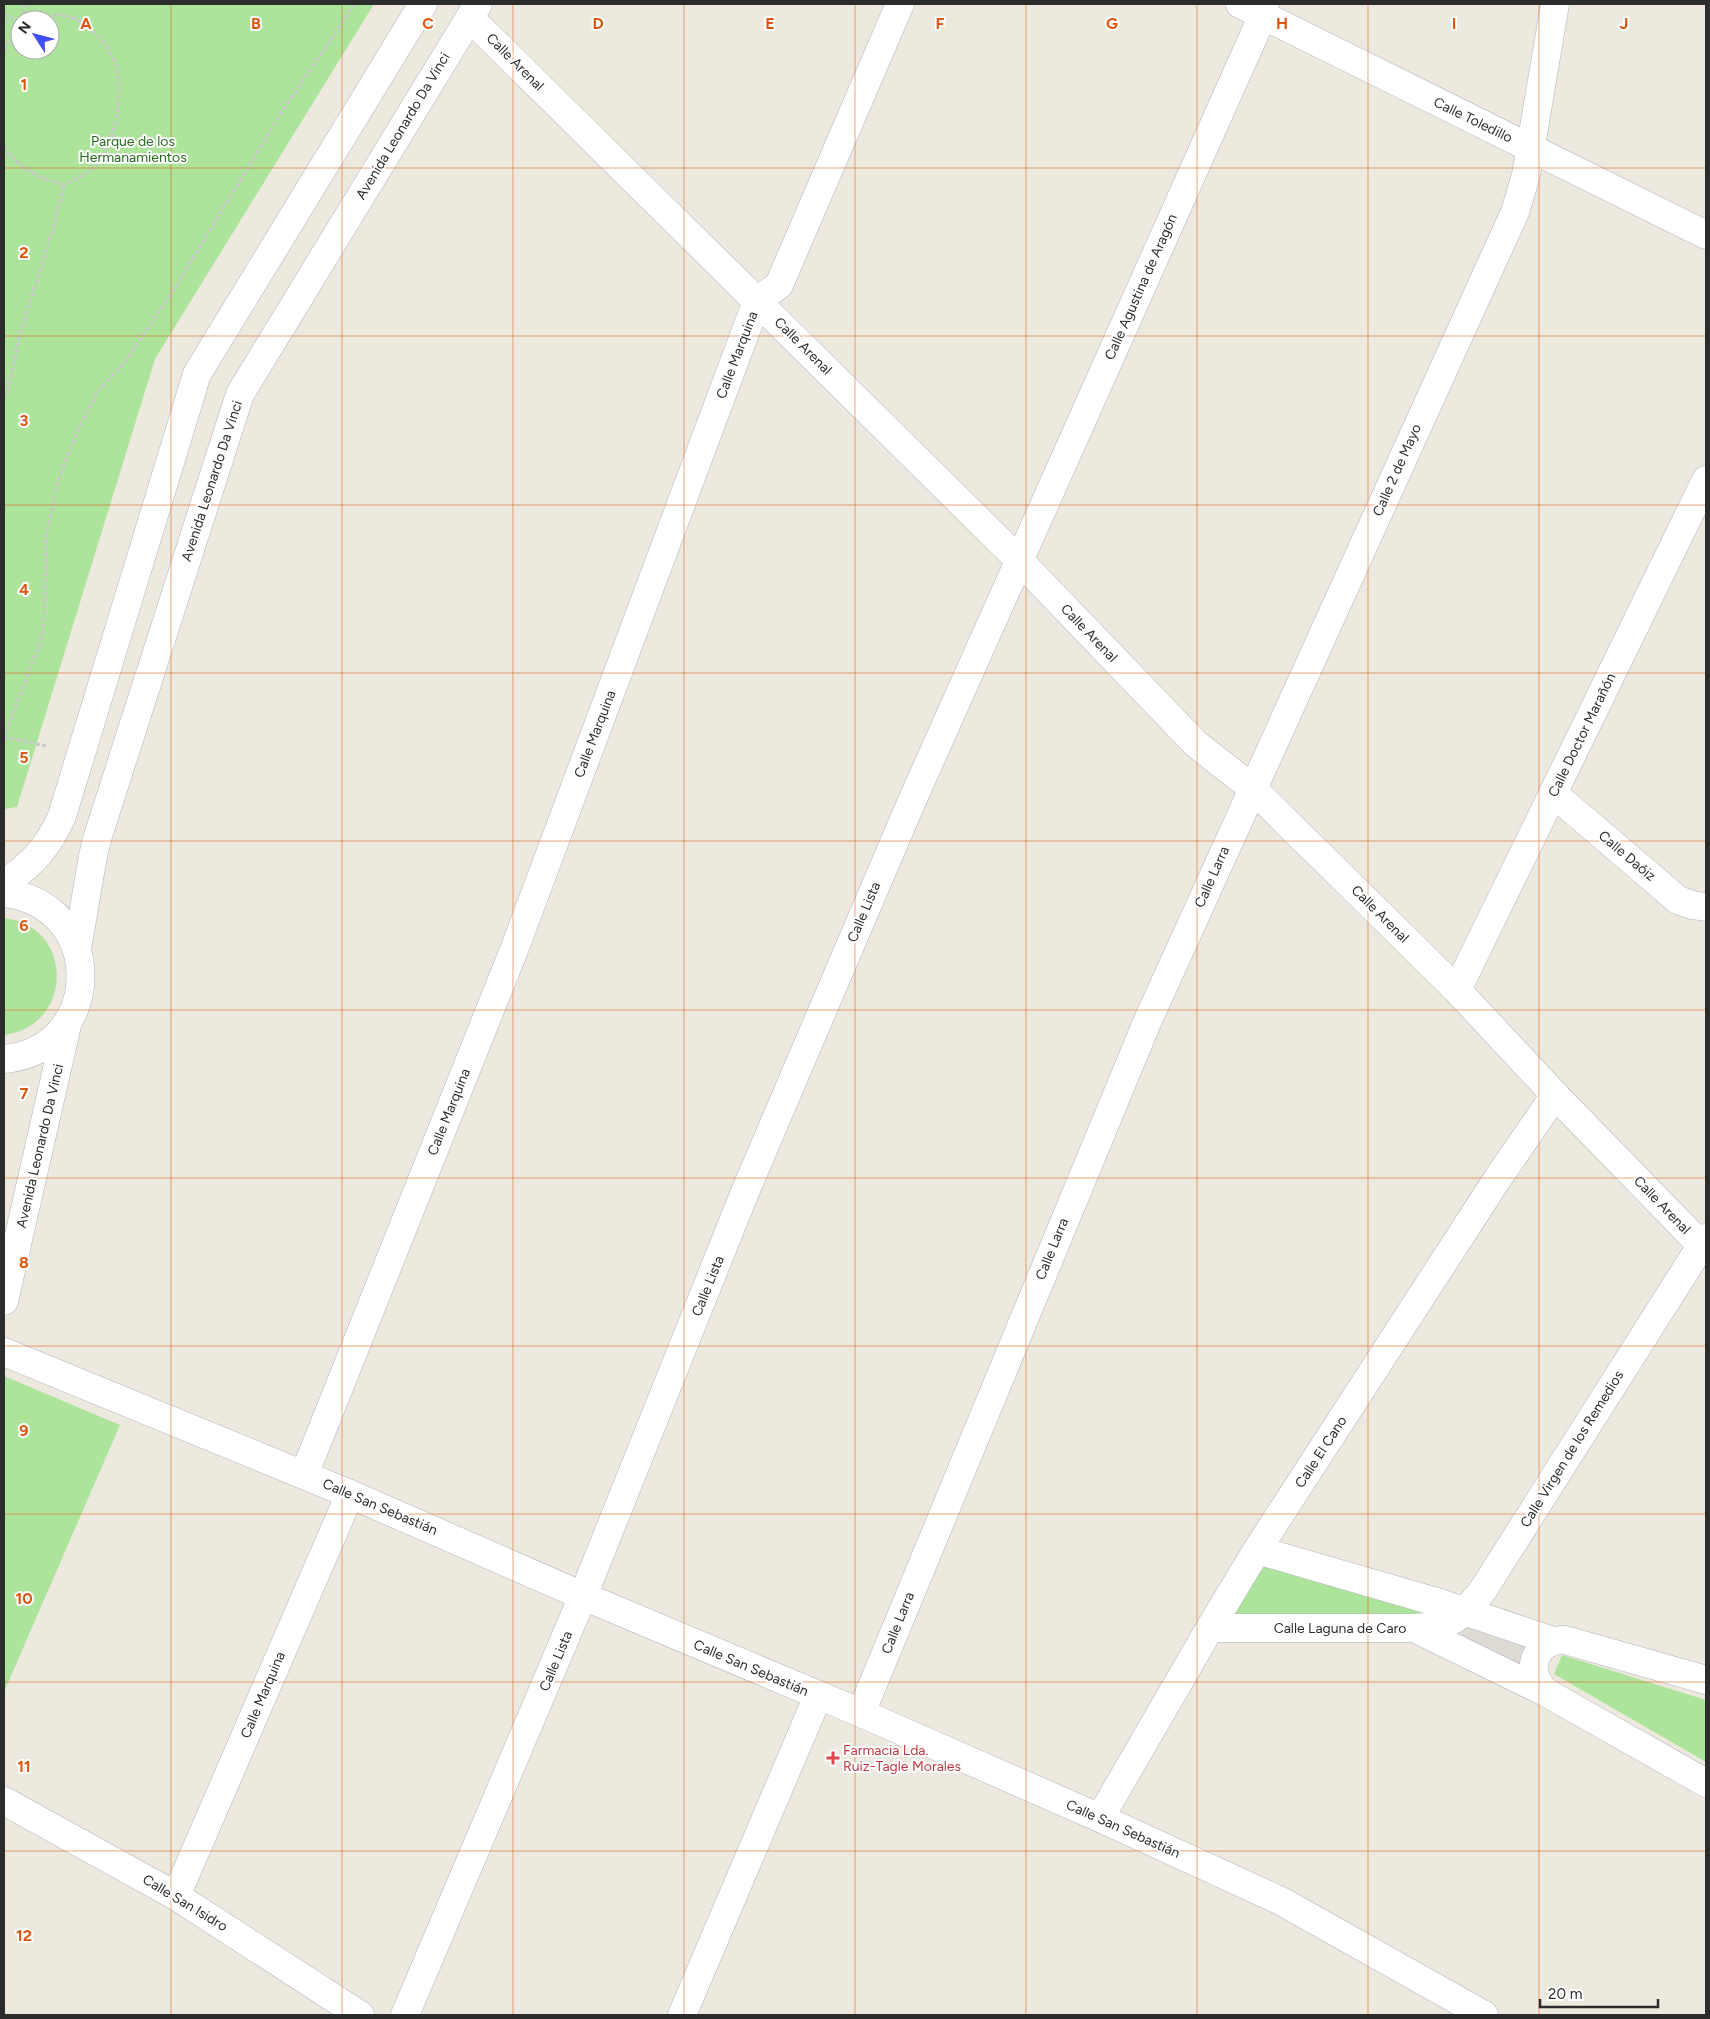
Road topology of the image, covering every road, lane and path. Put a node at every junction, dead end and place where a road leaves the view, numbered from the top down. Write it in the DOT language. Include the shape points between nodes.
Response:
graph roads {
  1 [pos="355,4"];
  2 [pos="423,4"];
  3 [pos="900,4"];
  4 [pos="1555,4"];
  5 [pos="1256,7"];
  6 [pos="474,11"];
  7 [pos="60,15"];
  8 [pos="4,146"];
  9 [pos="1530,148"];
  10 [pos="64,185"];
  11 [pos="1706,235"];
  12 [pos="757,301"];
  13 [pos="4,396"];
  14 [pos="1704,490"];
  15 [pos="1019,560"];
  16 [pos="4,737"];
  17 [pos="79,757"];
  18 [pos="1252,788"];
  19 [pos="1554,794"];
  20 [pos="4,884"];
  21 [pos="4,893"];
  22 [pos="1706,907"];
  23 [pos="77,949"];
  24 [pos="1457,990"];
  25 [pos="68,1020"];
  26 [pos="4,1059"];
  27 [pos="1555,1095"];
  28 [pos="1705,1245"];
  29 [pos="4,1301"];
  30 [pos="4,1352"];
  31 [pos="304,1474"];
  32 [pos="350,1494"];
  33 [pos="1257,1550"];
  34 [pos="583,1596"];
  35 [pos="1466,1611"];
  36 [pos="1210,1628"];
  37 [pos="1414,1628"];
  38 [pos="1553,1641"];
  39 [pos="1706,1680"];
  40 [pos="1546,1693"];
  41 [pos="818,1696"];
  42 [pos="861,1713"];
  43 [pos="1706,1783"];
  44 [pos="4,1801"];
  45 [pos="1100,1818"];
  46 [pos="176,1896"];
  47 [pos="360,2015"];
  48 [pos="406,2015"];
  49 [pos="682,2015"];
  50 [pos="1484,2015"];
  1 -- 16 [label="path" via="283,110 173,291 124,362 98,391 79,427 60,475 46,535 42,637"];
  2 -- 17 [label="street" via="197,374"];
  3 -- 12 [label="street, Calle Marquina" via="778,285"];
  4 -- 9 [label="street, Calle 2 de Mayo"];
  5 -- 9 [label="street, Calle Toledillo"];
  5 -- 15 [label="street, Calle Agustina de Aragón"];
  6 -- 12 [label="street, Calle Arenal"];
  6 -- 23 [label="street, Avenida Leonardo Da Vinci" via="240,394 93,856"];
  7 -- 10 [label="path" via="87,24 105,44 118,73 119,96 113,134 101,159 84,176"];
  8 -- 10 [label="path" via="24,168"];
  9 -- 11 [label="street, Calle Toledillo"];
  9 -- 18 [label="street, Calle 2 de Mayo" via="1515,212"];
  10 -- 13 [label="path"];
  12 -- 15 [label="street, Calle Arenal"];
  12 -- 31 [label="street, Calle Marquina" via="514,950"];
  14 -- 19 [label="street, Calle Doctor Marañón"];
  15 -- 18 [label="street, Calle Arenal" via="1196,744"];
  15 -- 34 [label="street, Calle Lista" via="745,1192"];
  16 -- 17 [label="path"];
  17 -- 20 [label="street" via="62,816 50,840 30,865"];
  18 -- 24 [label="street, Calle Arenal"];
  18 -- 42 [label="street, Calle Larra" via="1137,1046"];
  19 -- 22 [label="street, Calle Daóiz" via="1678,900"];
  19 -- 24 [label="street, Calle Doctor Marañón"];
  21 -- 23 [label="street" via="30,899 48,908 69,931"];
  23 -- 25 [label="street" via="81,986"];
  24 -- 27 [label="street, Calle Arenal"];
  25 -- 26 [label="street" via="55,1037 39,1049"];
  25 -- 29 [label="street, Avenida Leonardo Da Vinci"];
  27 -- 28 [label="street, Calle Arenal"];
  27 -- 33 [label="street, Calle El Cano"];
  28 -- 35 [label="street, Calle Virgen de los Remedios" via="1490,1579"];
  30 -- 31 [label="street, Calle San Sebastián"];
  31 -- 32 [label="street, Calle San Sebastián"];
  32 -- 34 [label="street, Calle San Sebastián"];
  32 -- 46 [label="street, Calle Marquina"];
  33 -- 35 [label="street"];
  33 -- 36 [label="street, Calle El Cano"];
  34 -- 41 [label="street, Calle San Sebastián"];
  34 -- 48 [label="street, Calle Lista"];
  35 -- 37 [label="street, Calle Virgen de los Remedios" via="1444,1624"];
  35 -- 38 [label="street"];
  36 -- 37 [label="street, Calle Laguna de Caro"];
  36 -- 45 [label="street, Calle El Cano"];
  37 -- 40 [label="street, Calle Laguna de Caro"];
  38 -- 39 [label="street" via="1577,1642"];
  38 -- 40 [label="street" via="1544,1646 1533,1668 1536,1682"];
  40 -- 43 [label="street, Calle Laguna de Caro"];
  41 -- 42 [label="street, Calle San Sebastián"];
  41 -- 49 [label="street"];
  42 -- 45 [label="street, Calle San Sebastián"];
  44 -- 46 [label="street, Calle San Isidro"];
  45 -- 50 [label="street, Calle San Sebastián" via="1281,1900"];
  46 -- 47 [label="street, Calle San Isidro"];
}
